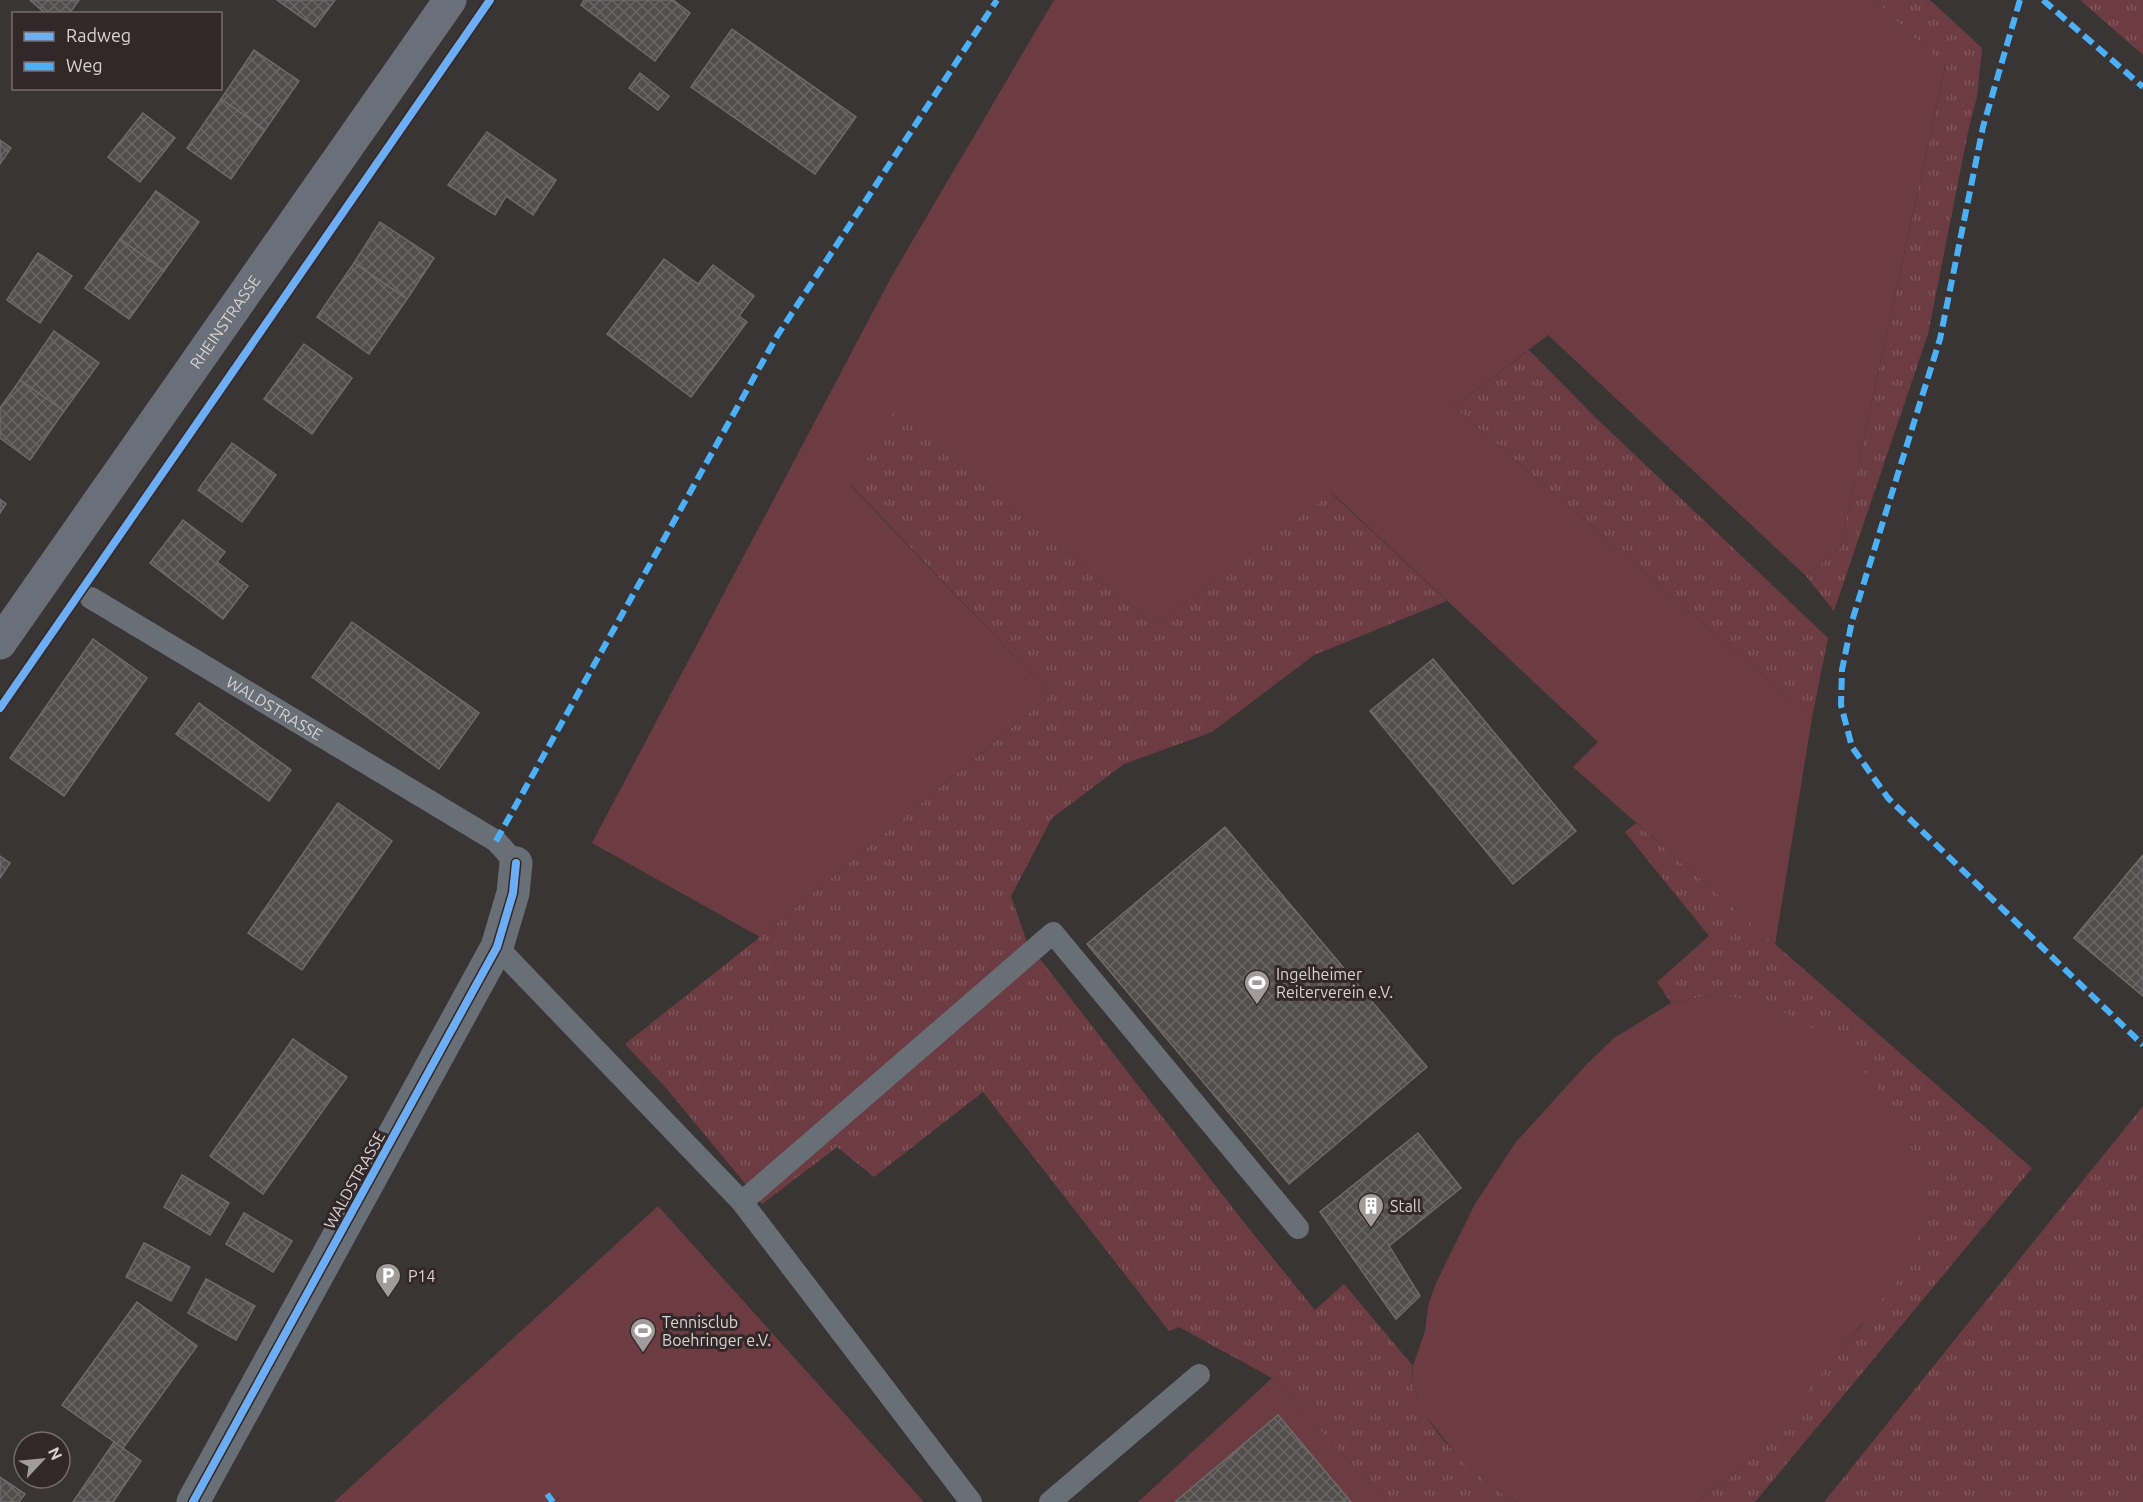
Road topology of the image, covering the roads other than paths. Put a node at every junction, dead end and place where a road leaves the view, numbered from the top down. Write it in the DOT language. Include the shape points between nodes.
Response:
graph roads {
  1 [pos="450,0"];
  2 [pos="91,598"];
  3 [pos="0,644"];
  4 [pos="516,863"];
  5 [pos="497,947"];
  6 [pos="742,1202"];
  7 [pos="1298,1228"];
  8 [pos="1199,1375"];
  9 [pos="193,1502"];
  10 [pos="971,1502"];
  11 [pos="1050,1502"];
  1 -- 3 [label="main road, RHEINSTRASSE"];
  2 -- 4 [label="lane, WALDSTRASSE" via="496,841"];
  4 -- 5 [label="street, WALDSTRASSE" via="513,893"];
  5 -- 6 [label="lane"];
  5 -- 9 [label="street, WALDSTRASSE"];
  6 -- 7 [label="lane" via="1053,933"];
  6 -- 10 [label="lane"];
  8 -- 11 [label="lane"];
}
